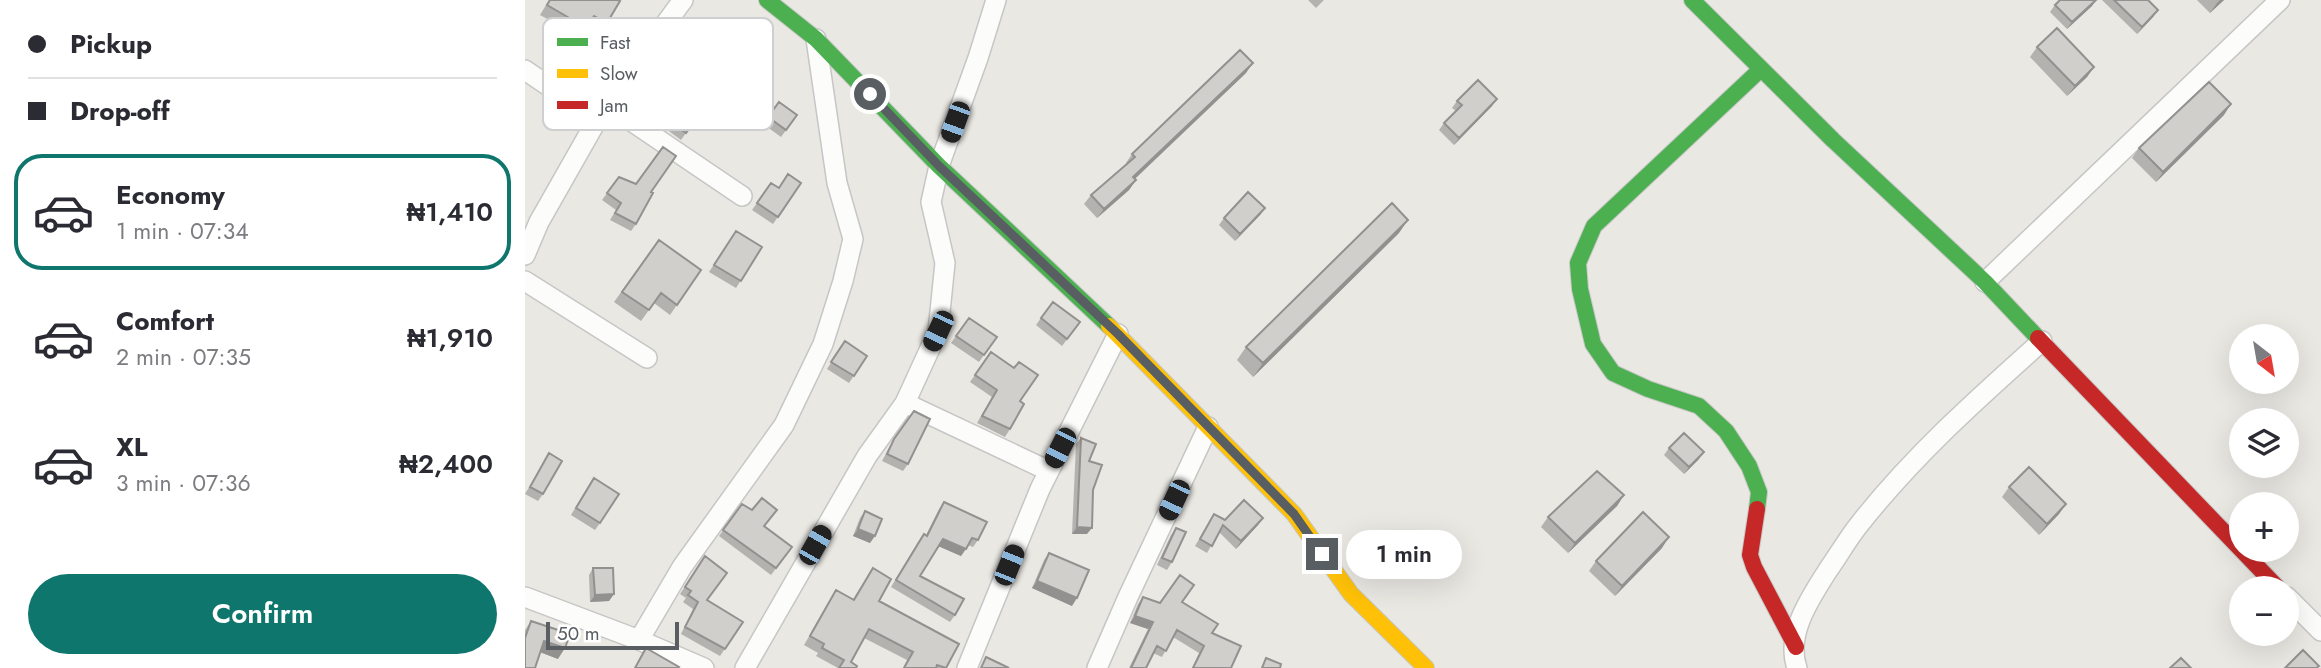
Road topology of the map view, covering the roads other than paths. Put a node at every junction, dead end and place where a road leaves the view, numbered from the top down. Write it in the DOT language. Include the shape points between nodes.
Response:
graph roads {
  1 [pos="683,0"];
  2 [pos="767,0"];
  3 [pos="996,0"];
  4 [pos="1692,0"];
  5 [pos="2280,0"];
  6 [pos="670,18"];
  7 [pos="816,38"];
  8 [pos="1761,69"];
  9 [pos="525,70"];
  10 [pos="543,80"];
  11 [pos="591,130"];
  12 [pos="634,130"];
  13 [pos="939,166"];
  14 [pos="743,196"];
  15 [pos="526,248"];
  16 [pos="525,281"];
  17 [pos="1985,282"];
  18 [pos="1118,334"];
  19 [pos="2042,341"];
  20 [pos="647,358"];
  21 [pos="905,403"];
  22 [pos="1208,427"];
  23 [pos="1049,471"];
  24 [pos="2267,576"];
  25 [pos="525,597"];
  26 [pos="2299,609"];
  27 [pos="2321,631"];
  28 [pos="639,640"];
  29 [pos="1796,647"];
  30 [pos="704,668"];
  31 [pos="745,668"];
  32 [pos="967,668"];
  33 [pos="1097,668"];
  34 [pos="1426,668"];
  35 [pos="1797,668"];
  1 -- 6 [label="street"];
  2 -- 7 [label="street"];
  3 -- 13 [label="street"];
  4 -- 8 [label="street"];
  5 -- 17 [label="street"];
  7 -- 13 [label="street"];
  7 -- 28 [label="street" via="837,183 853,240 843,281 823,344 784,425 682,567"];
  8 -- 17 [label="street"];
  8 -- 29 [label="street" via="1594,226 1578,263 1593,344 1613,373 1699,406 1726,431 1749,466 1759,492 1750,555"];
  9 -- 10 [label="street"];
  11 -- 15 [label="street"];
  12 -- 14 [label="street"];
  13 -- 18 [label="street"];
  13 -- 21 [label="street" via="931,202 945,262 938,331"];
  16 -- 20 [label="street"];
  17 -- 19 [label="street"];
  18 -- 22 [label="street"];
  18 -- 23 [label="street"];
  19 -- 24 [label="street"];
  19 -- 29 [label="street" via="1925,449 1857,527 1809,600 1797,625"];
  21 -- 23 [label="street"];
  21 -- 31 [label="street" via="867,456"];
  22 -- 33 [label="street"];
  22 -- 34 [label="street" via="1294,514 1351,594"];
  23 -- 32 [label="street"];
  25 -- 28 [label="street"];
  26 -- 27 [label="street"];
  28 -- 30 [label="street"];
  29 -- 35 [label="street"];
}
